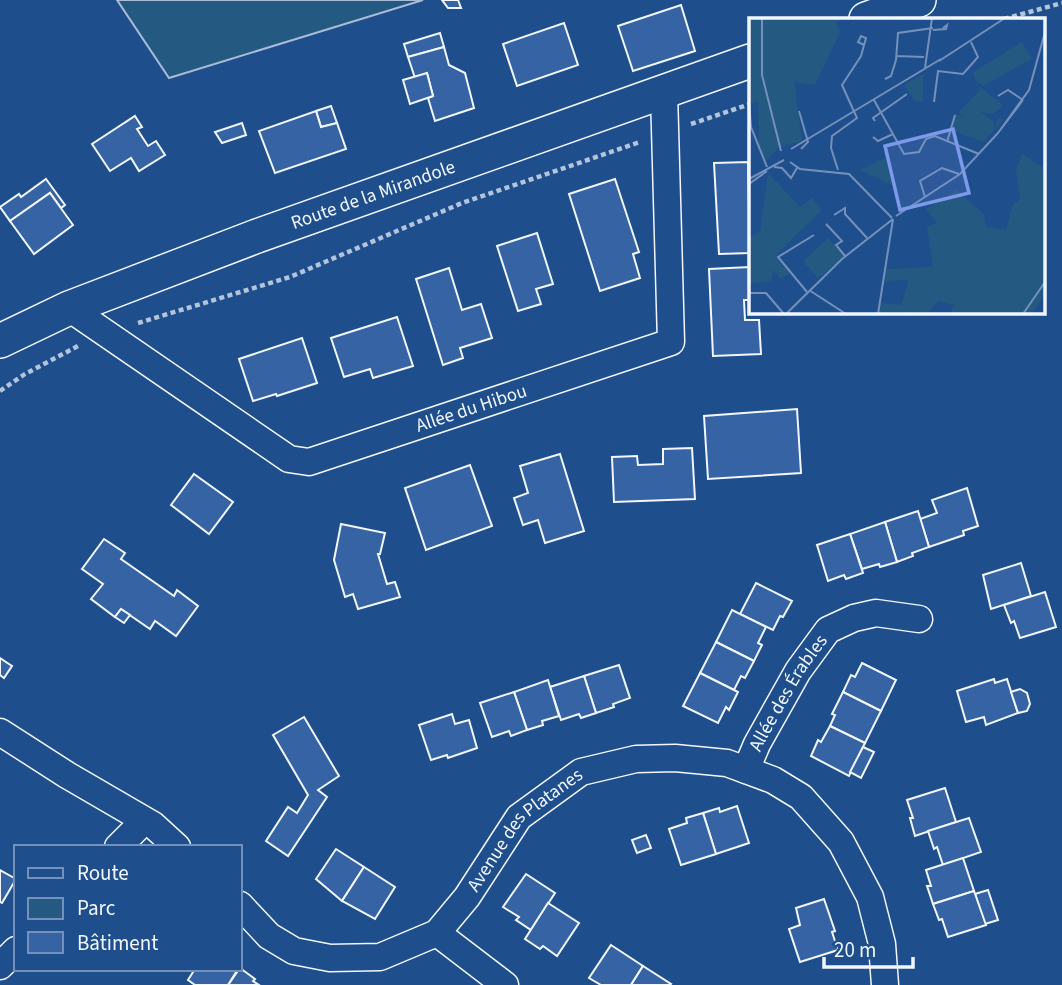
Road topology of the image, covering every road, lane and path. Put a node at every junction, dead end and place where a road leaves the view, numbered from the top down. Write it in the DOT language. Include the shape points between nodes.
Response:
graph roads {
  1 [pos="919,0"];
  2 [pos="1062,3"];
  3 [pos="869,18"];
  4 [pos="1008,18"];
  5 [pos="749,62"];
  6 [pos="664,93"];
  7 [pos="749,105"];
  8 [pos="665,133"];
  9 [pos="69,308"];
  10 [pos="107,334"];
  11 [pos="0,341"];
  12 [pos="0,391"];
  13 [pos="919,619"];
  14 [pos="0,732"];
  15 [pos="746,770"];
  16 [pos="144,821"];
  17 [pos="120,845"];
  18 [pos="174,845"];
  19 [pos="242,907"];
  20 [pos="437,933"];
  21 [pos="14,952"];
  22 [pos="0,966"];
  23 [pos="505,985"];
  24 [pos="886,985"];
  1 -- 3 [label="street"];
  2 -- 4 [label="path"];
  5 -- 6 [label="street, Route de la Mirandole"];
  6 -- 8 [label="street, Allée du Hibou"];
  6 -- 9 [label="street, Route de la Mirandole" via="257,236"];
  7 -- 8 [label="path"];
  8 -- 10 [label="path" via="462,203 290,277"];
  8 -- 10 [label="street, Allée du Hibou" via="671,342 309,463 289,459"];
  9 -- 10 [label="street, Allée du Hibou"];
  9 -- 11 [label="street, Route de la Mirandole"];
  10 -- 12 [label="path" via="67,351"];
  13 -- 15 [label="street, Allée des Érables" via="876,613 828,630 798,671"];
  14 -- 16 [label="street"];
  15 -- 20 [label="street, Avenue des Platanes" via="727,762 676,758 636,759 581,772 519,817 467,897"];
  15 -- 24 [label="street, Avenue des Platanes" via="802,797 841,842 870,897"];
  16 -- 17 [label="street"];
  16 -- 18 [label="street"];
  19 -- 20 [label="street, Avenue des Platanes" via="269,936 294,951 330,958 380,957"];
  20 -- 23 [label="street"];
  21 -- 22 [label="street"];
}
